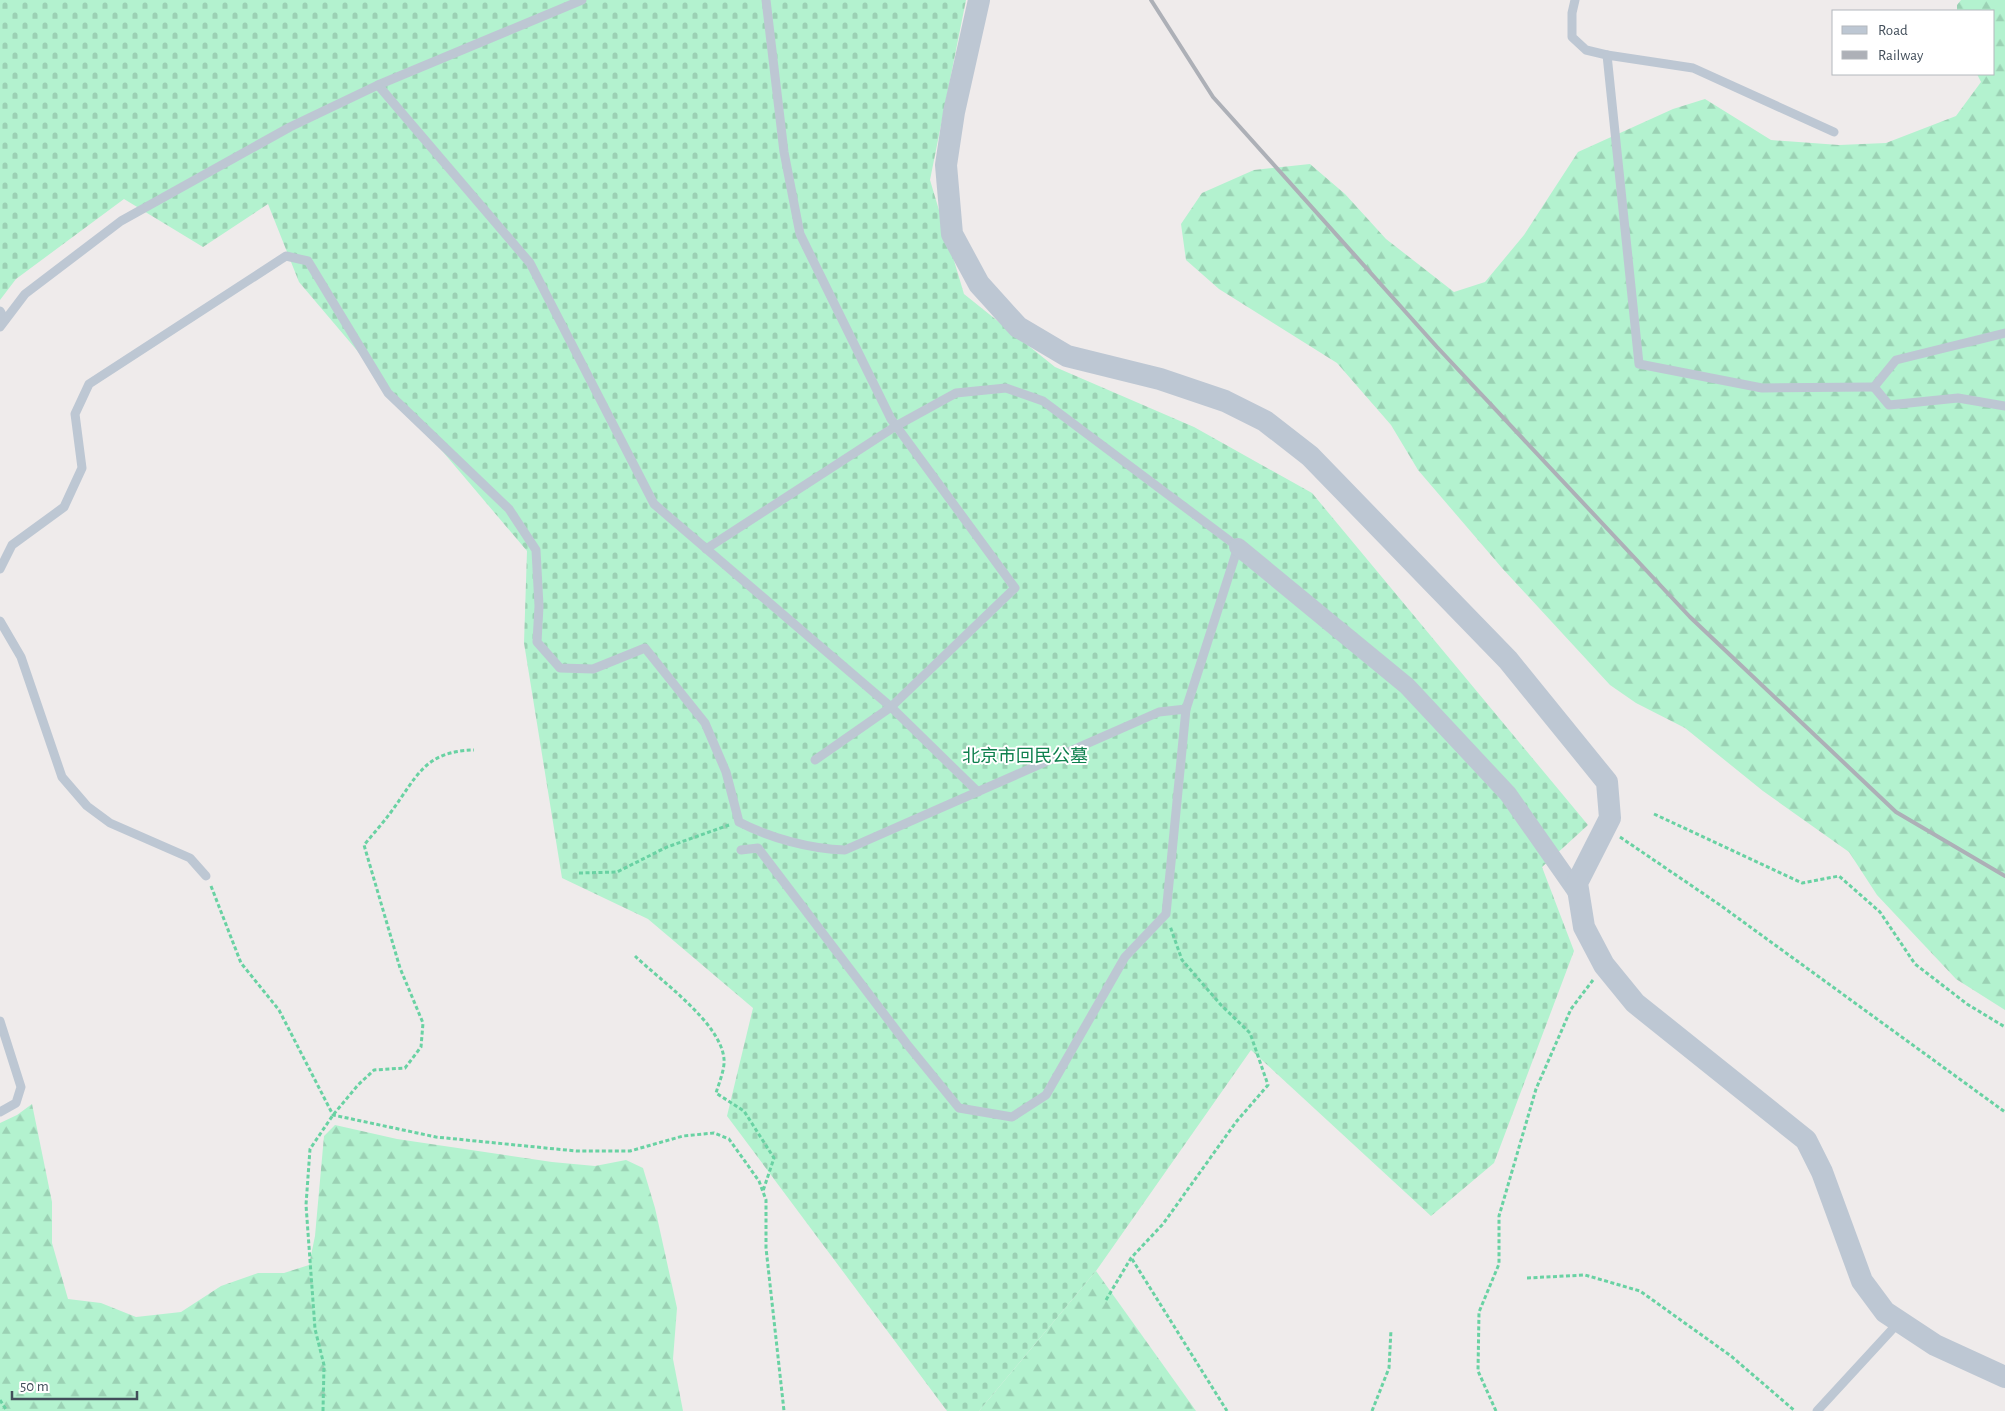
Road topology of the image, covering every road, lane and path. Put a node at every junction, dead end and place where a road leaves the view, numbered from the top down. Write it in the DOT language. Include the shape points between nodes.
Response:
graph roads {
  1 [pos="582,0"];
  2 [pos="766,0"];
  3 [pos="979,0"];
  4 [pos="1575,0"];
  5 [pos="1607,55"];
  6 [pos="378,86"];
  7 [pos="1834,132"];
  8 [pos="0,312"];
  9 [pos="2,323"];
  10 [pos="2005,333"];
  11 [pos="1874,387"];
  12 [pos="2005,406"];
  13 [pos="896,426"];
  14 [pos="1238,548"];
  15 [pos="706,549"];
  16 [pos="0,569"];
  17 [pos="0,621"];
  18 [pos="890,707"];
  19 [pos="1186,709"];
  20 [pos="474,750"];
  21 [pos="815,760"];
  22 [pos="978,792"];
  23 [pos="1654,814"];
  24 [pos="739,822"];
  25 [pos="1605,827"];
  26 [pos="741,850"];
  27 [pos="579,873"];
  28 [pos="206,876"];
  29 [pos="1578,894"];
  30 [pos="1166,914"];
  31 [pos="635,956"];
  32 [pos="1604,965"];
  33 [pos="0,1021"];
  34 [pos="2005,1027"];
  35 [pos="0,1112"];
  36 [pos="2005,1112"];
  37 [pos="333,1115"];
  38 [pos="763,1192"];
  39 [pos="1131,1258"];
  40 [pos="1527,1278"];
  41 [pos="1106,1300"];
  42 [pos="1899,1321"];
  43 [pos="1391,1330"];
  44 [pos="2005,1377"];
  45 [pos="0,1400"];
  46 [pos="7,1411"];
  47 [pos="323,1411"];
  48 [pos="784,1411"];
  49 [pos="1227,1411"];
  50 [pos="1372,1411"];
  51 [pos="1496,1411"];
  52 [pos="1795,1411"];
  53 [pos="1817,1411"];
  1 -- 6 [label="lane"];
  2 -- 13 [label="lane" via="784,152 800,234"];
  3 -- 25 [label="street" via="954,112 946,165 952,234 979,284 1018,327 1067,356 1160,379 1225,401 1265,421 1310,456 1508,660 1607,782 1610,818"];
  4 -- 5 [label="lane" via="1572,37 1586,50"];
  5 -- 7 [label="lane" via="1693,68"];
  5 -- 11 [label="lane" via="1639,364 1762,388"];
  6 -- 9 [label="lane" via="290,127 121,221 25,294"];
  6 -- 15 [label="lane" via="530,263 654,504"];
  8 -- 9 [label="lane"];
  10 -- 11 [label="lane" via="1896,360"];
  11 -- 12 [label="lane" via="1889,405 1958,398"];
  13 -- 14 [label="lane" via="956,393 1006,388 1044,401"];
  13 -- 15 [label="lane"];
  13 -- 18 [label="lane" via="1015,588"];
  14 -- 19 [label="lane"];
  14 -- 29 [label="street" via="1407,686 1508,794"];
  15 -- 18 [label="lane"];
  16 -- 24 [label="lane" via="12,545 64,508 82,468 75,414 89,384 286,256 308,261 388,393 509,510 536,550 540,606 537,642 560,668 593,669 645,648 705,723 726,772"];
  17 -- 28 [label="lane" via="22,657 62,777 87,806 110,823 190,858"];
  18 -- 21 [label="lane"];
  18 -- 22 [label="lane"];
  19 -- 22 [label="lane" via="1159,712"];
  19 -- 30 [label="lane"];
  20 -- 37 [label="path" via="434,758 418,772 364,845 400,968 423,1023 421,1047 405,1068 374,1070"];
  22 -- 24 [label="lane" via="845,850 823,849 754,830"];
  23 -- 34 [label="path" via="1802,883 1839,876 1880,912 1916,964 1967,1004"];
  24 -- 27 [label="path" via="667,847 617,872"];
  25 -- 29 [label="street" via="1576,884"];
  25 -- 36 [label="path" via="1720,905"];
  26 -- 30 [label="lane" via="758,848 959,1108 1012,1117 1046,1095 1125,958"];
  28 -- 37 [label="path" via="241,963 279,1010"];
  29 -- 32 [label="street" via="1584,927"];
  30 -- 39 [label="path" via="1182,960 1250,1033 1268,1085 1236,1122 1163,1224"];
  31 -- 38 [label="path" via="702,1019 718,1040 725,1060 716,1093 744,1112 774,1158"];
  32 -- 42 [label="street" via="1635,1003 1806,1140 1822,1172 1862,1281 1884,1312"];
  32 -- 51 [label="path" via="1571,1009 1536,1089 1499,1216 1500,1264 1479,1312 1478,1371"];
  33 -- 35 [label="lane" via="21,1087 16,1102"];
  37 -- 38 [label="path" via="436,1137 576,1151 630,1151 683,1136 714,1133 729,1139 759,1181"];
  37 -- 47 [label="path" via="310,1149 306,1205 315,1330 324,1365"];
  38 -- 48 [label="path"];
  39 -- 41 [label="path"];
  39 -- 49 [label="path"];
  40 -- 52 [label="path" via="1585,1275 1640,1291 1731,1356"];
  42 -- 44 [label="street" via="1935,1345"];
  42 -- 53 [label="lane"];
  43 -- 50 [label="path" via="1389,1368"];
  45 -- 46 [label="path"];
}
